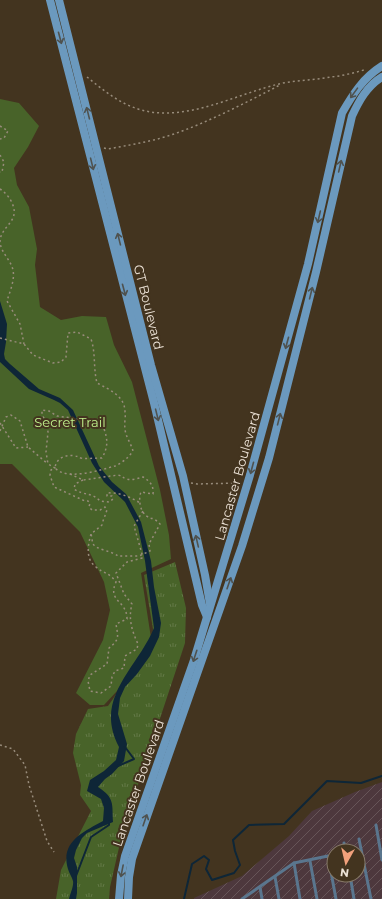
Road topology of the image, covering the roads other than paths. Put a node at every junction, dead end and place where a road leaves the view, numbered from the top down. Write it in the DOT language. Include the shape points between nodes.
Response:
graph roads {
  1 [pos="50,0"];
  2 [pos="59,0"];
  3 [pos="382,66"];
  4 [pos="382,77"];
  5 [pos="210,606"];
  6 [pos="207,619"];
  7 [pos="216,620"];
  8 [pos="213,630"];
  9 [pos="376,825"];
  10 [pos="359,839"];
  11 [pos="382,860"];
  12 [pos="310,861"];
  13 [pos="294,863"];
  14 [pos="275,877"];
  15 [pos="351,883"];
  16 [pos="260,888"];
  17 [pos="119,899"];
  18 [pos="128,899"];
  19 [pos="242,899"];
  20 [pos="262,899"];
  21 [pos="279,899"];
  22 [pos="300,899"];
  23 [pos="317,899"];
  24 [pos="336,899"];
  25 [pos="354,899"];
  26 [pos="371,899"];
  1 -- 6 [label="main road, GT Boulevard, one-way"];
  5 -- 2 [label="main road, GT Boulevard, one-way" via="183,476 151,365"];
  3 -- 5 [label="main road, Lancaster Boulevard, one-way" via="353,92 342,113 308,264 250,476"];
  7 -- 4 [label="main road, Lancaster Boulevard, one-way" via="269,458 352,116 362,97 376,80"];
  5 -- 6 [label="main road, Lancaster Boulevard"];
  5 -- 7 [label="main road, GT Boulevard"];
  6 -- 8 [label="main road, GT Boulevard"];
  6 -- 17 [label="main road, Lancaster Boulevard, one-way" via="125,856"];
  7 -- 8 [label="main road, Lancaster Boulevard"];
  18 -- 8 [label="main road, Lancaster Boulevard, one-way" via="132,859"];
  9 -- 11 [label="lane"];
  10 -- 26 [label="lane"];
  12 -- 13 [label="lane"];
  12 -- 23 [label="lane"];
  12 -- 24 [label="lane" via="328,856"];
  13 -- 14 [label="lane"];
  13 -- 22 [label="lane"];
  14 -- 16 [label="lane"];
  14 -- 21 [label="lane"];
  15 -- 25 [label="lane"];
  16 -- 19 [label="lane"];
  16 -- 20 [label="lane"];
}
